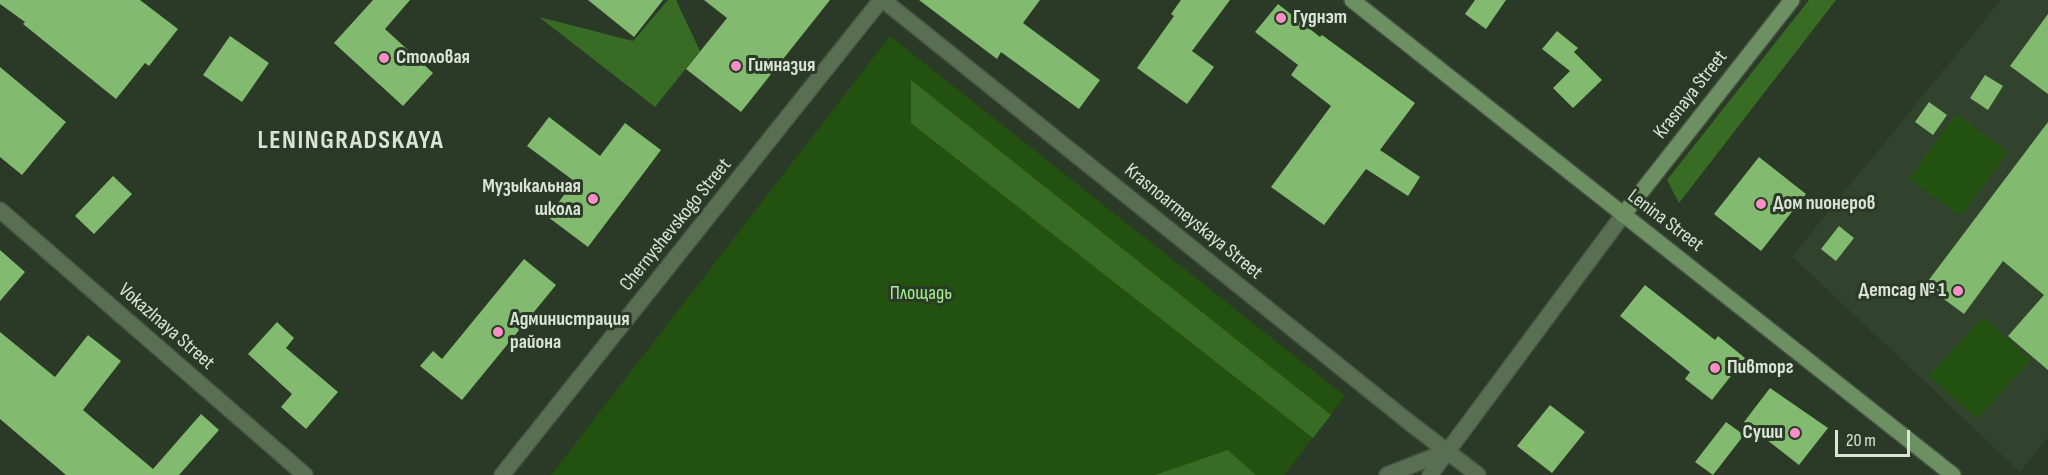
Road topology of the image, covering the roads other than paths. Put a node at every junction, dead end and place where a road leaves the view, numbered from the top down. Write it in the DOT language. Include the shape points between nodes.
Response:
graph roads {
  1 [pos="882,0"];
  2 [pos="1352,0"];
  3 [pos="1792,0"];
  4 [pos="0,210"];
  5 [pos="1623,215"];
  6 [pos="1448,451"];
  7 [pos="305,475"];
  8 [pos="502,475"];
  9 [pos="1387,475"];
  10 [pos="1430,475"];
  11 [pos="1478,475"];
  12 [pos="1953,475"];
  1 -- 6 [label="street, Krasnoarmeyskaya Street"];
  1 -- 8 [label="street, Chernyshevskogo Street"];
  2 -- 5 [label="street, Lenina Street"];
  3 -- 5 [label="street, Krasnaya Street"];
  4 -- 7 [label="street, Vokazlnaya Street"];
  5 -- 6 [label="street"];
  5 -- 12 [label="street, Lenina Street"];
  6 -- 9 [label="street"];
  6 -- 10 [label="street"];
  6 -- 11 [label="street, Krasnoarmeyskaya Street"];
}
